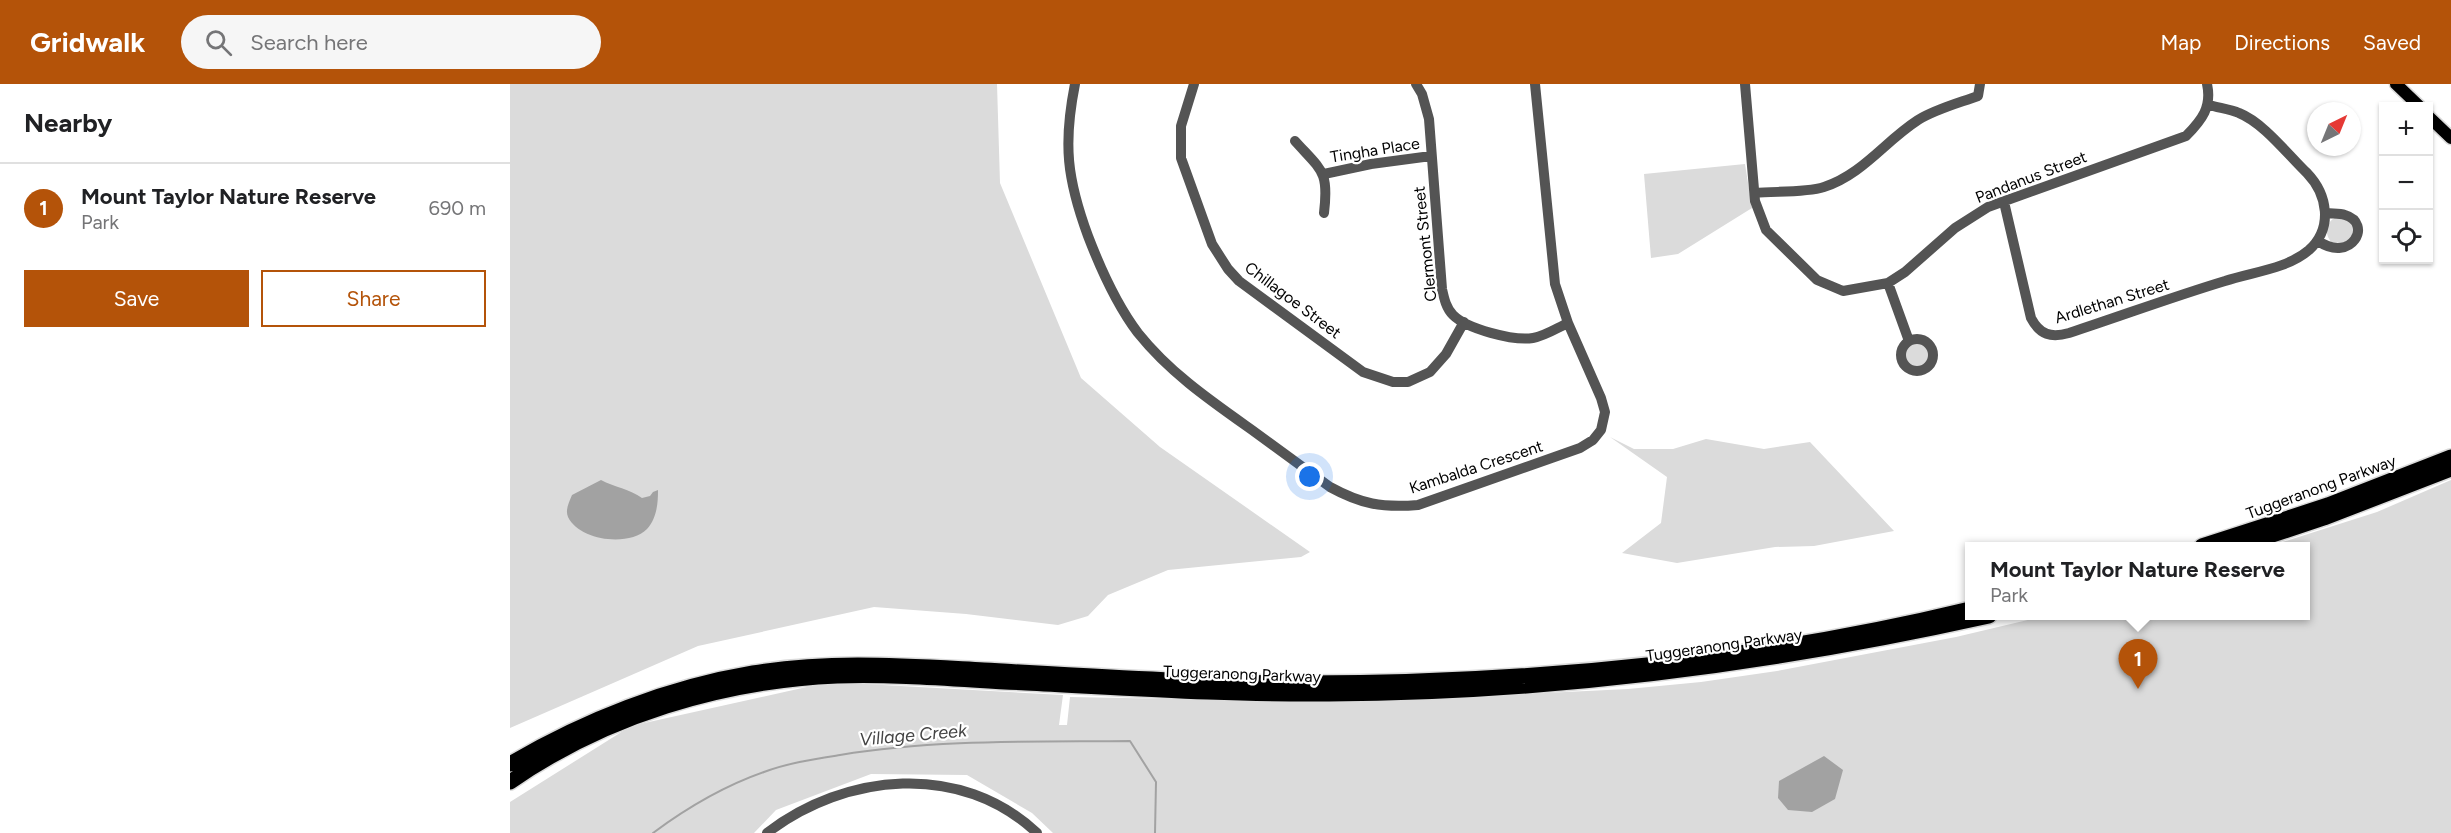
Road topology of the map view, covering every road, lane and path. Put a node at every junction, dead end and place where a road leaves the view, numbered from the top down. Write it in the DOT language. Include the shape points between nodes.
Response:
graph roads {
  1 [pos="1075,84"];
  2 [pos="1194,84"];
  3 [pos="1416,84"];
  4 [pos="1536,84"];
  5 [pos="1757,84"];
  6 [pos="1980,84"];
  7 [pos="2207,84"];
  8 [pos="2396,84"];
  9 [pos="1745,85"];
  10 [pos="2415,102"];
  11 [pos="2209,105"];
  12 [pos="2433,121"];
  13 [pos="2451,138"];
  14 [pos="1295,141"];
  15 [pos="1431,156"];
  16 [pos="1324,174"];
  17 [pos="1755,192"];
  18 [pos="2004,202"];
  19 [pos="1324,213"];
  20 [pos="2326,213"];
  21 [pos="2318,241"];
  22 [pos="1888,283"];
  23 [pos="1464,322"];
  24 [pos="1568,323"];
  25 [pos="1909,341"];
  26 [pos="2451,457"];
  27 [pos="2451,469"];
  28 [pos="2214,542"];
  29 [pos="2251,542"];
  30 [pos="1965,610"];
  31 [pos="1965,620"];
  32 [pos="510,764"];
  33 [pos="510,782"];
  34 [pos="767,833"];
  35 [pos="1037,833"];
  1 -- 24 [label="street, Kambalda Crescent" via="1069,114 1069,170 1082,219 1108,285 1138,333 1194,389 1354,500 1381,506 1418,505 1593,440 1601,430 1605,412"];
  2 -- 23 [label="street, Chillagoe Street" via="1181,126 1181,158 1212,244 1239,281 1363,372 1393,382 1408,382 1430,372 1446,354"];
  3 -- 15 [label="street, Clermont Street" via="1426,105"];
  4 -- 24 [label="street, Kambalda Crescent" via="1552,270"];
  5 -- 9 [label="street"];
  6 -- 17 [label="street" via="1978,96 1919,119 1862,168 1843,179 1822,187"];
  7 -- 11 [label="street"];
  8 -- 10 [label="main road"];
  9 -- 17 [label="street, Pandanus Street"];
  11 -- 18 [label="street, Pandanus Street" via="2186,136"];
  11 -- 20 [label="street" via="2240,113 2264,130 2316,182"];
  12 -- 13 [label="main road"];
  14 -- 16 [label="street, Tingha Place"];
  15 -- 16 [label="street, Tingha Place"];
  15 -- 23 [label="street, Clermont Street" via="1442,289 1447,307"];
  16 -- 19 [label="street, Tingha Place"];
  17 -- 22 [label="street, Pandanus Street" via="1766,230 1817,280 1843,291"];
  18 -- 21 [label="street, Ardlethan Street" via="2031,318 2046,335 2069,333 2282,265"];
  18 -- 22 [label="street, Pandanus Street" via="1988,207 1955,228"];
  20 -- 21 [label="street"];
  20 -- 21 [label="street" via="2351,218 2357,236 2342,248"];
  22 -- 25 [label="street"];
  23 -- 24 [label="street, Clermont Street" via="1524,339 1536,338"];
  26 -- 28 [label="highway, Tuggeranong Parkway" via="2328,505"];
  27 -- 29 [label="highway, Tuggeranong Parkway"];
  30 -- 32 [label="highway, Tuggeranong Parkway" via="1717,655 1452,679 1240,682 895,666 810,667 730,678 663,695 556,739"];
  31 -- 33 [label="highway, Tuggeranong Parkway" via="1749,661 1631,676 1469,689 1248,693 896,677 804,679 725,690 655,710 572,746"];
  34 -- 35 [label="street" via="829,797 892,783 946,787 972,794 1011,813"];
}
